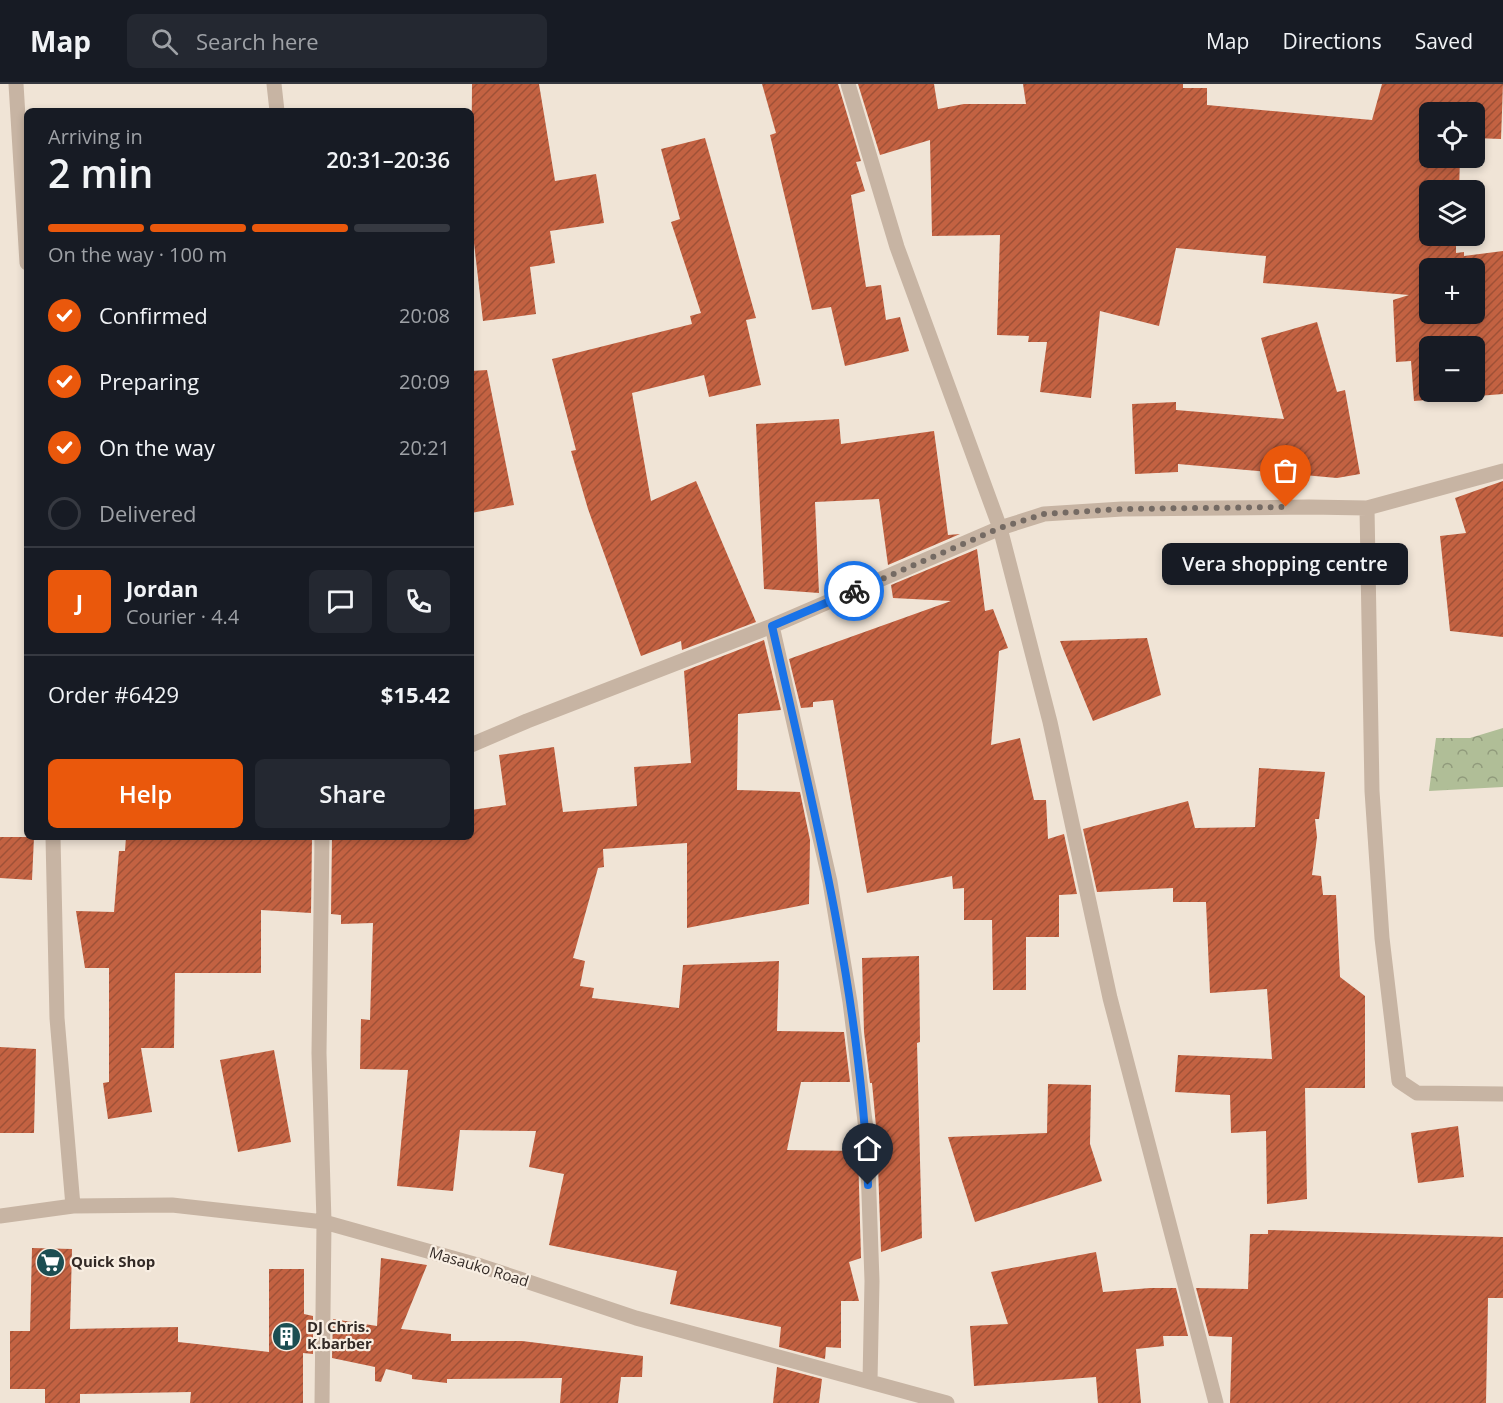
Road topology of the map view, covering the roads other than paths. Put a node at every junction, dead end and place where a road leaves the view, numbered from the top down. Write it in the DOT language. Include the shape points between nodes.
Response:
graph roads {
  1 [pos="16,84"];
  2 [pos="273,84"];
  3 [pos="848,84"];
  4 [pos="277,108"];
  5 [pos="24,214"];
  6 [pos="1503,471"];
  7 [pos="1367,508"];
  8 [pos="1000,528"];
  9 [pos="772,626"];
  10 [pos="474,744"];
  11 [pos="53,840"];
  12 [pos="322,840"];
  13 [pos="1503,1094"];
  14 [pos="73,1206"];
  15 [pos="0,1216"];
  16 [pos="324,1222"];
  17 [pos="870,1381"];
  18 [pos="322,1403"];
  19 [pos="947,1403"];
  20 [pos="1216,1403"];
  1 -- 5 [label="street"];
  2 -- 4 [label="street"];
  3 -- 8 [label="street" via="897,248"];
  6 -- 7 [label="street"];
  7 -- 8 [label="street" via="1122,509 1044,514"];
  7 -- 13 [label="street" via="1372,791 1382,938 1400,1081 1416,1093"];
  8 -- 9 [label="street"];
  8 -- 20 [label="street" via="1050,722 1110,998"];
  9 -- 10 [label="street"];
  9 -- 17 [label="street" via="830,882 851,1013 867,1137 872,1281"];
  11 -- 14 [label="street" via="57,1018"];
  12 -- 16 [label="street" via="319,1053"];
  14 -- 15 [label="street, Masauko Road"];
  14 -- 16 [label="street, Masauko Road" via="172,1205"];
  16 -- 17 [label="street, Masauko Road" via="481,1266 636,1318"];
  16 -- 18 [label="street"];
  17 -- 19 [label="street, Masauko Road"];
}
